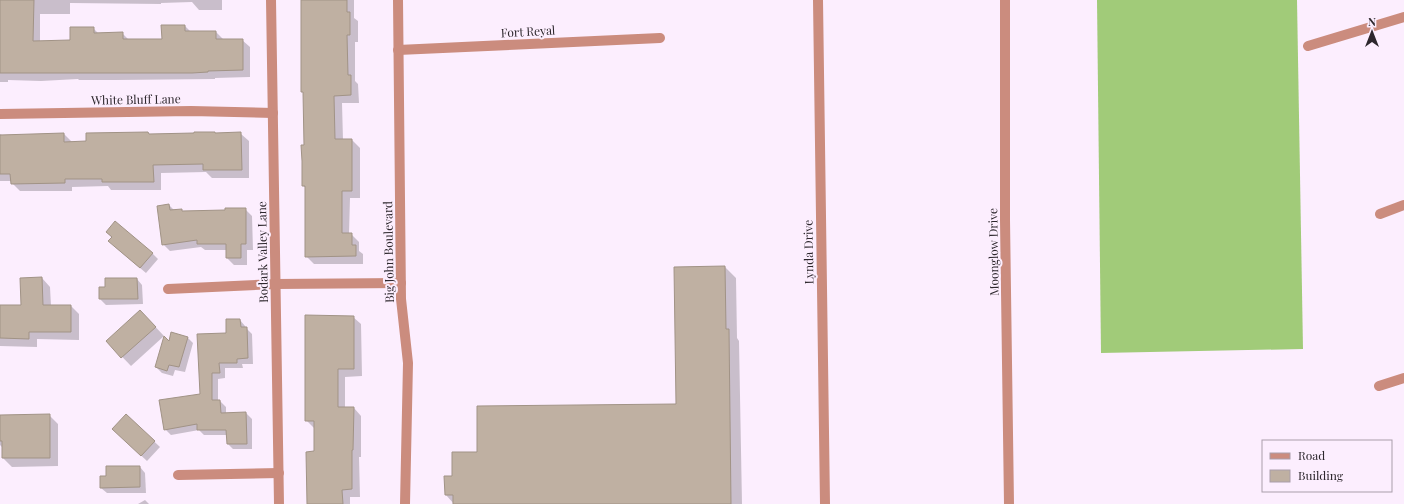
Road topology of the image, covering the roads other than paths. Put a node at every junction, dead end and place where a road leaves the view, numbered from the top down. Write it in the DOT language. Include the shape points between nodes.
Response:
graph roads {
  1 [pos="271,0"];
  2 [pos="398,0"];
  3 [pos="818,0"];
  4 [pos="1005,0"];
  5 [pos="1404,17"];
  6 [pos="660,38"];
  7 [pos="1308,46"];
  8 [pos="398,50"];
  9 [pos="273,113"];
  10 [pos="0,114"];
  11 [pos="1404,205"];
  12 [pos="1380,214"];
  13 [pos="401,283"];
  14 [pos="276,284"];
  15 [pos="168,289"];
  16 [pos="1404,378"];
  17 [pos="1379,386"];
  18 [pos="279,473"];
  19 [pos="178,475"];
  20 [pos="279,504"];
  21 [pos="406,504"];
  22 [pos="825,504"];
  23 [pos="1009,504"];
  1 -- 9 [label="street, Bodark Valley Lane"];
  2 -- 8 [label="street, Big John Boulevard"];
  3 -- 22 [label="street, Lynda Drive"];
  4 -- 23 [label="street, Moonglow Drive"];
  5 -- 7 [label="street"];
  6 -- 8 [label="street, Fort Reyal"];
  8 -- 13 [label="street, Big John Boulevard"];
  9 -- 10 [label="street, White Bluff Lane" via="191,111"];
  9 -- 14 [label="street, Bodark Valley Lane"];
  11 -- 12 [label="street"];
  13 -- 14 [label="street"];
  13 -- 21 [label="street, Big John Boulevard" via="408,363"];
  14 -- 15 [label="street"];
  14 -- 18 [label="street, Bodark Valley Lane"];
  16 -- 17 [label="street"];
  18 -- 19 [label="street"];
  18 -- 20 [label="street, Bodark Valley Lane"];
}
